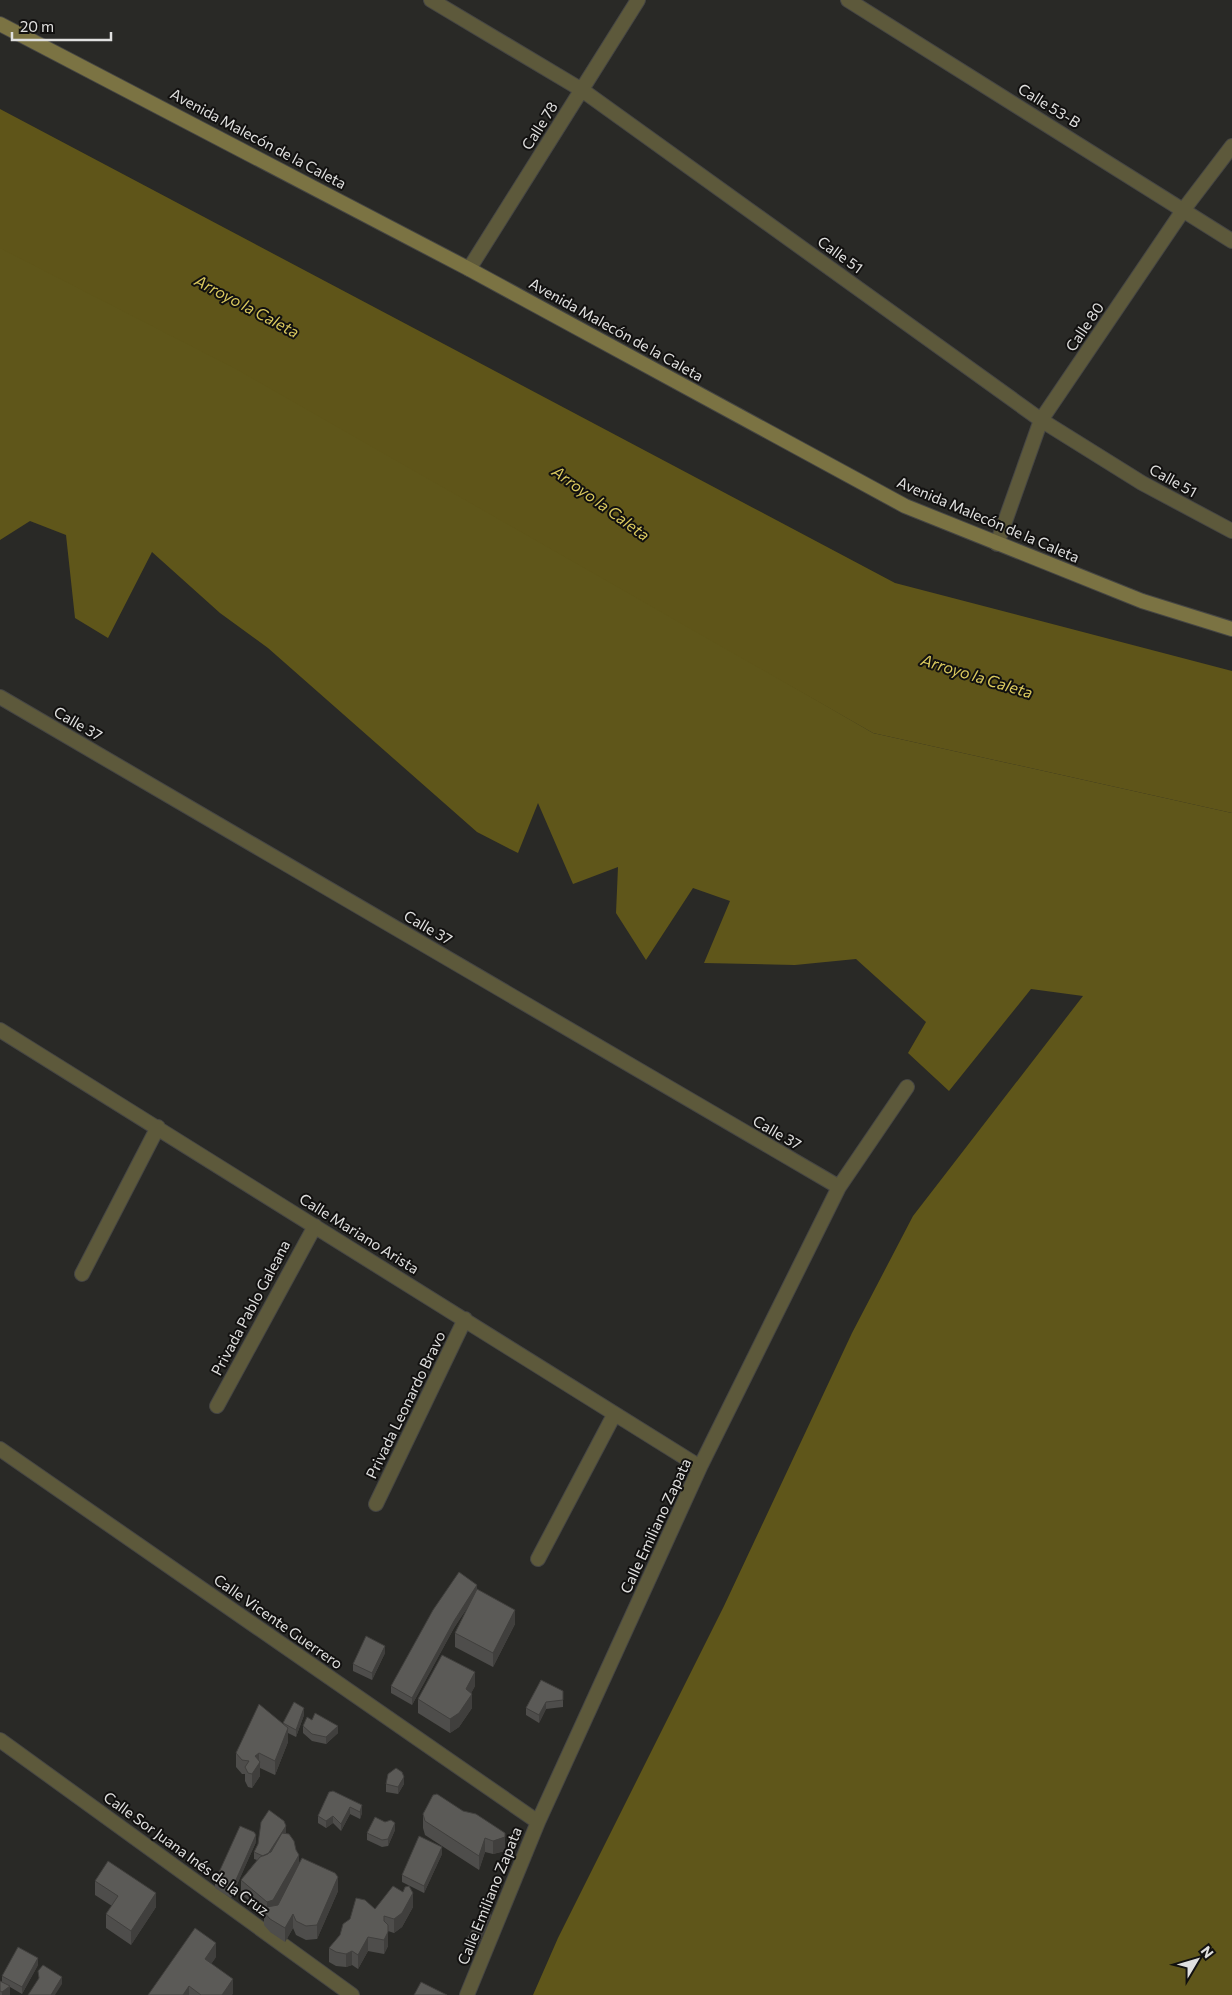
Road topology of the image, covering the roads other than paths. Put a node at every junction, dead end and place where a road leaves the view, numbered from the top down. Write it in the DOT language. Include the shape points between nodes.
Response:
graph roads {
  1 [pos="431,0"];
  2 [pos="638,0"];
  3 [pos="848,0"];
  4 [pos="0,24"];
  5 [pos="582,90"];
  6 [pos="1232,146"];
  7 [pos="1184,210"];
  8 [pos="1232,241"];
  9 [pos="469,269"];
  10 [pos="1042,420"];
  11 [pos="1232,531"];
  12 [pos="997,544"];
  13 [pos="1232,629"];
  14 [pos="0,697"];
  15 [pos="1,1033"];
  16 [pos="907,1087"];
  17 [pos="158,1127"];
  18 [pos="839,1187"];
  19 [pos="315,1226"];
  20 [pos="82,1274"];
  21 [pos="465,1319"];
  22 [pos="217,1406"];
  23 [pos="614,1415"];
  24 [pos="0,1449"];
  25 [pos="700,1467"];
  26 [pos="376,1504"];
  27 [pos="538,1559"];
  28 [pos="0,1740"];
  29 [pos="538,1822"];
  30 [pos="352,1995"];
  31 [pos="466,1995"];
  1 -- 5 [label="street, Calle 51"];
  2 -- 5 [label="street, Calle 78"];
  3 -- 7 [label="street, Calle 53-B"];
  4 -- 9 [label="main road, Avenida Malecón de la Caleta"];
  5 -- 9 [label="street, Calle 78"];
  5 -- 10 [label="street, Calle 51"];
  6 -- 7 [label="street, Calle 80"];
  7 -- 8 [label="street, Calle 53-B"];
  7 -- 10 [label="street, Calle 80"];
  9 -- 12 [label="main road, Avenida Malecón de la Caleta" via="905,506"];
  10 -- 11 [label="street, Calle 51" via="1142,482"];
  10 -- 12 [label="street, Calle 80"];
  12 -- 13 [label="main road, Avenida Malecón de la Caleta" via="1142,601"];
  14 -- 18 [label="street, Calle 37"];
  15 -- 17 [label="street, Calle Mariano Arista"];
  16 -- 18 [label="street, Calle Emiliano Zapata"];
  17 -- 19 [label="street, Calle Mariano Arista"];
  17 -- 20 [label="street"];
  18 -- 25 [label="street, Calle Emiliano Zapata"];
  19 -- 21 [label="street, Calle Mariano Arista"];
  19 -- 22 [label="street, Privada Pablo Galeana"];
  21 -- 23 [label="street, Calle Mariano Arista"];
  21 -- 26 [label="street, Privada Leonardo Bravo"];
  23 -- 25 [label="street, Calle Mariano Arista"];
  23 -- 27 [label="street"];
  24 -- 29 [label="street, Calle Vicente Guerrero"];
  25 -- 29 [label="street, Calle Emiliano Zapata"];
  28 -- 30 [label="street, Calle Sor Juana Inés de la Cruz"];
  29 -- 31 [label="street, Calle Emiliano Zapata"];
}
